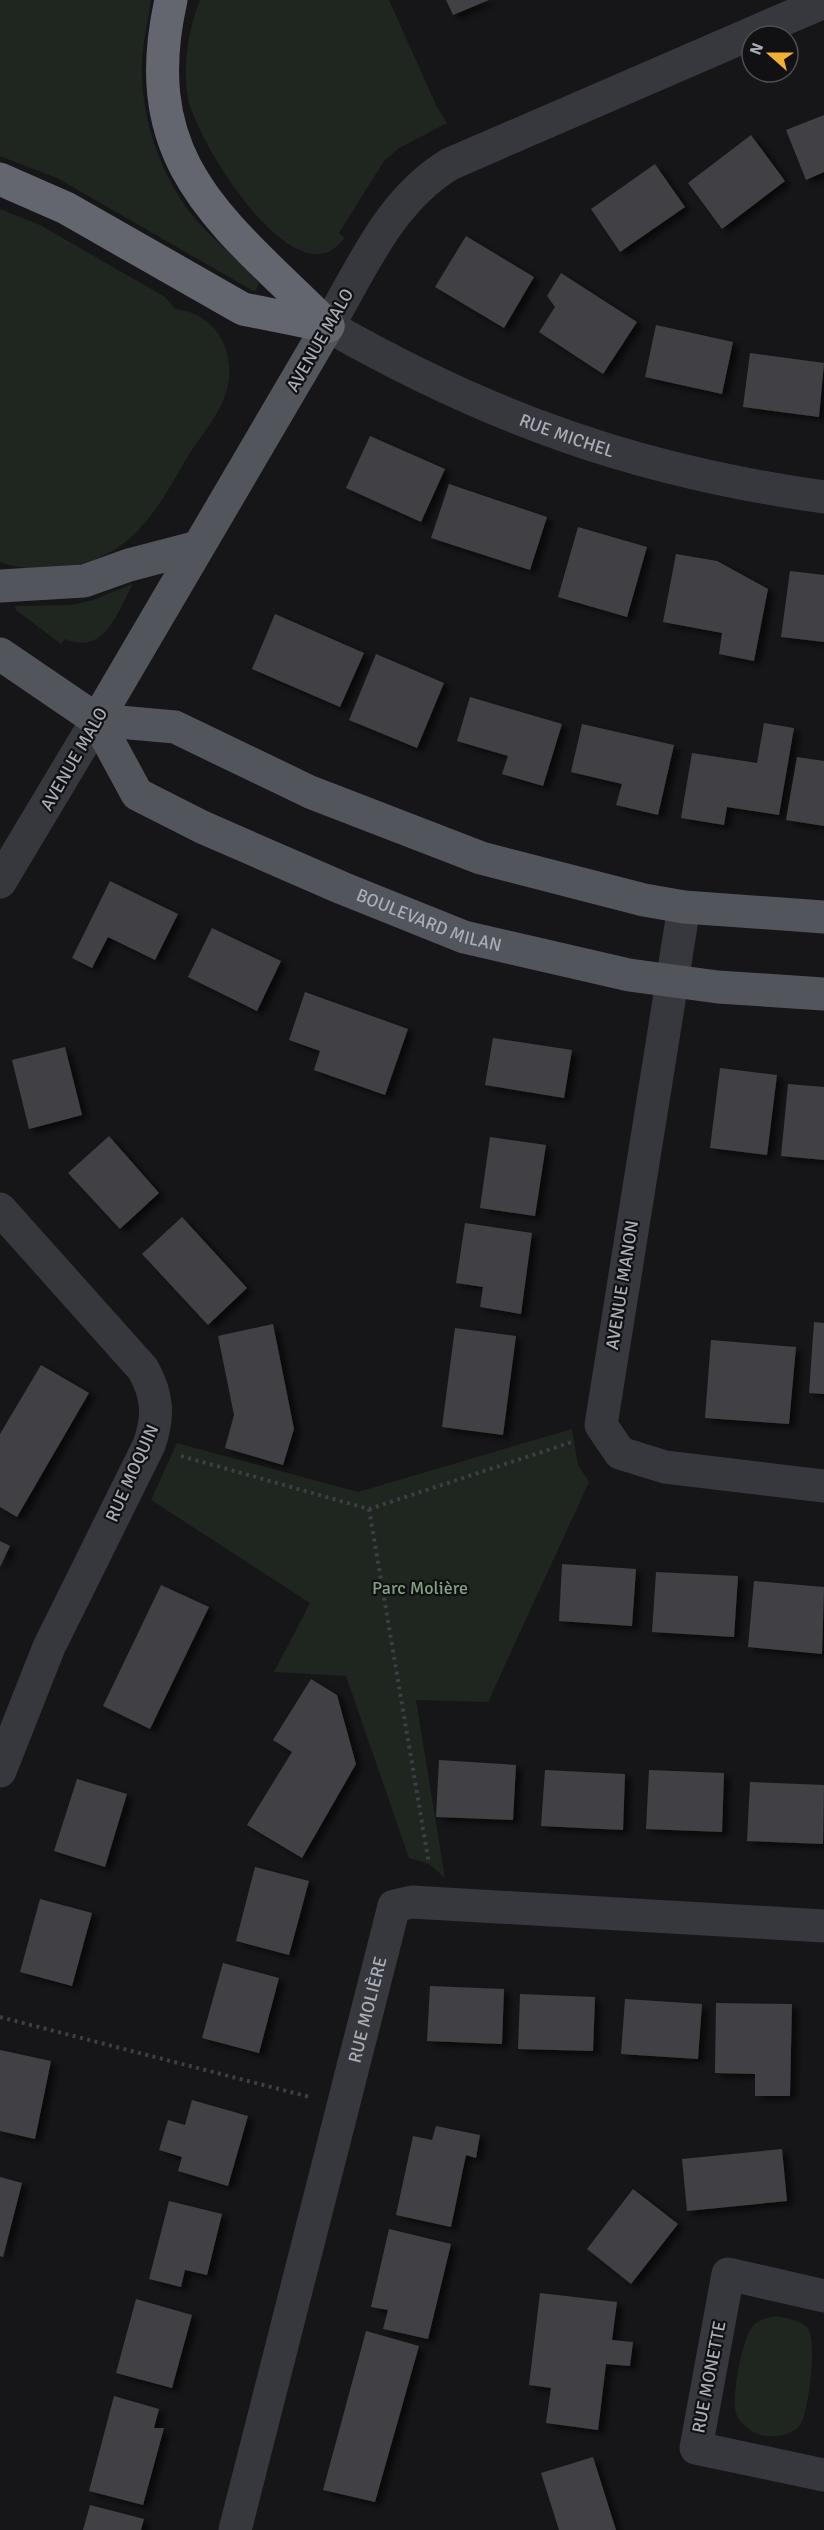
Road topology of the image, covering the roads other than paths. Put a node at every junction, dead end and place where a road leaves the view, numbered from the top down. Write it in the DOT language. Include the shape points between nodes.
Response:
graph roads {
  1 [pos="171,0"];
  2 [pos="824,2"];
  3 [pos="0,179"];
  4 [pos="328,326"];
  5 [pos="824,496"];
  6 [pos="198,547"];
  7 [pos="0,586"];
  8 [pos="0,654"];
  9 [pos="97,720"];
  10 [pos="0,882"];
  11 [pos="684,907"];
  12 [pos="824,917"];
  13 [pos="673,981"];
  14 [pos="824,994"];
  15 [pos="0,1209"];
  16 [pos="824,1486"];
  17 [pos="0,1771"];
  18 [pos="824,1926"];
  19 [pos="824,2296"];
  20 [pos="824,2475"];
  21 [pos="235,2530"];
  1 -- 4 [label="highway" via="162,69 168,121 184,168 228,229"];
  2 -- 4 [label="street, AVENUE MALO" via="432,174 392,217"];
  3 -- 4 [label="highway" via="66,208 243,309"];
  4 -- 5 [label="street, RUE MICHEL" via="471,400 548,432 708,478"];
  4 -- 6 [label="main road, AVENUE MALO"];
  6 -- 7 [label="main road" via="84,581"];
  6 -- 9 [label="main road, AVENUE MALO"];
  8 -- 9 [label="main road, BOULEVARD MILAN"];
  9 -- 10 [label="street, AVENUE MALO"];
  9 -- 11 [label="main road, BOULEVARD MILAN" via="175,727 310,792 481,858"];
  9 -- 13 [label="main road, BOULEVARD MILAN" via="137,794 259,854 464,937 629,975"];
  11 -- 12 [label="main road, BOULEVARD MILAN"];
  11 -- 13 [label="street, AVENUE MANON"];
  13 -- 14 [label="main road, BOULEVARD MILAN"];
  13 -- 16 [label="street, AVENUE MANON" via="601,1425 620,1453 665,1467"];
  15 -- 17 [label="street, RUE MOQUIN" via="143,1369 152,1384 158,1414 148,1445 49,1647"];
  18 -- 21 [label="street, RUE MOLIÈRE" via="412,1902 394,1906"];
  19 -- 20 [label="street, RUE MONETTE" via="728,2274 696,2448"];
}
